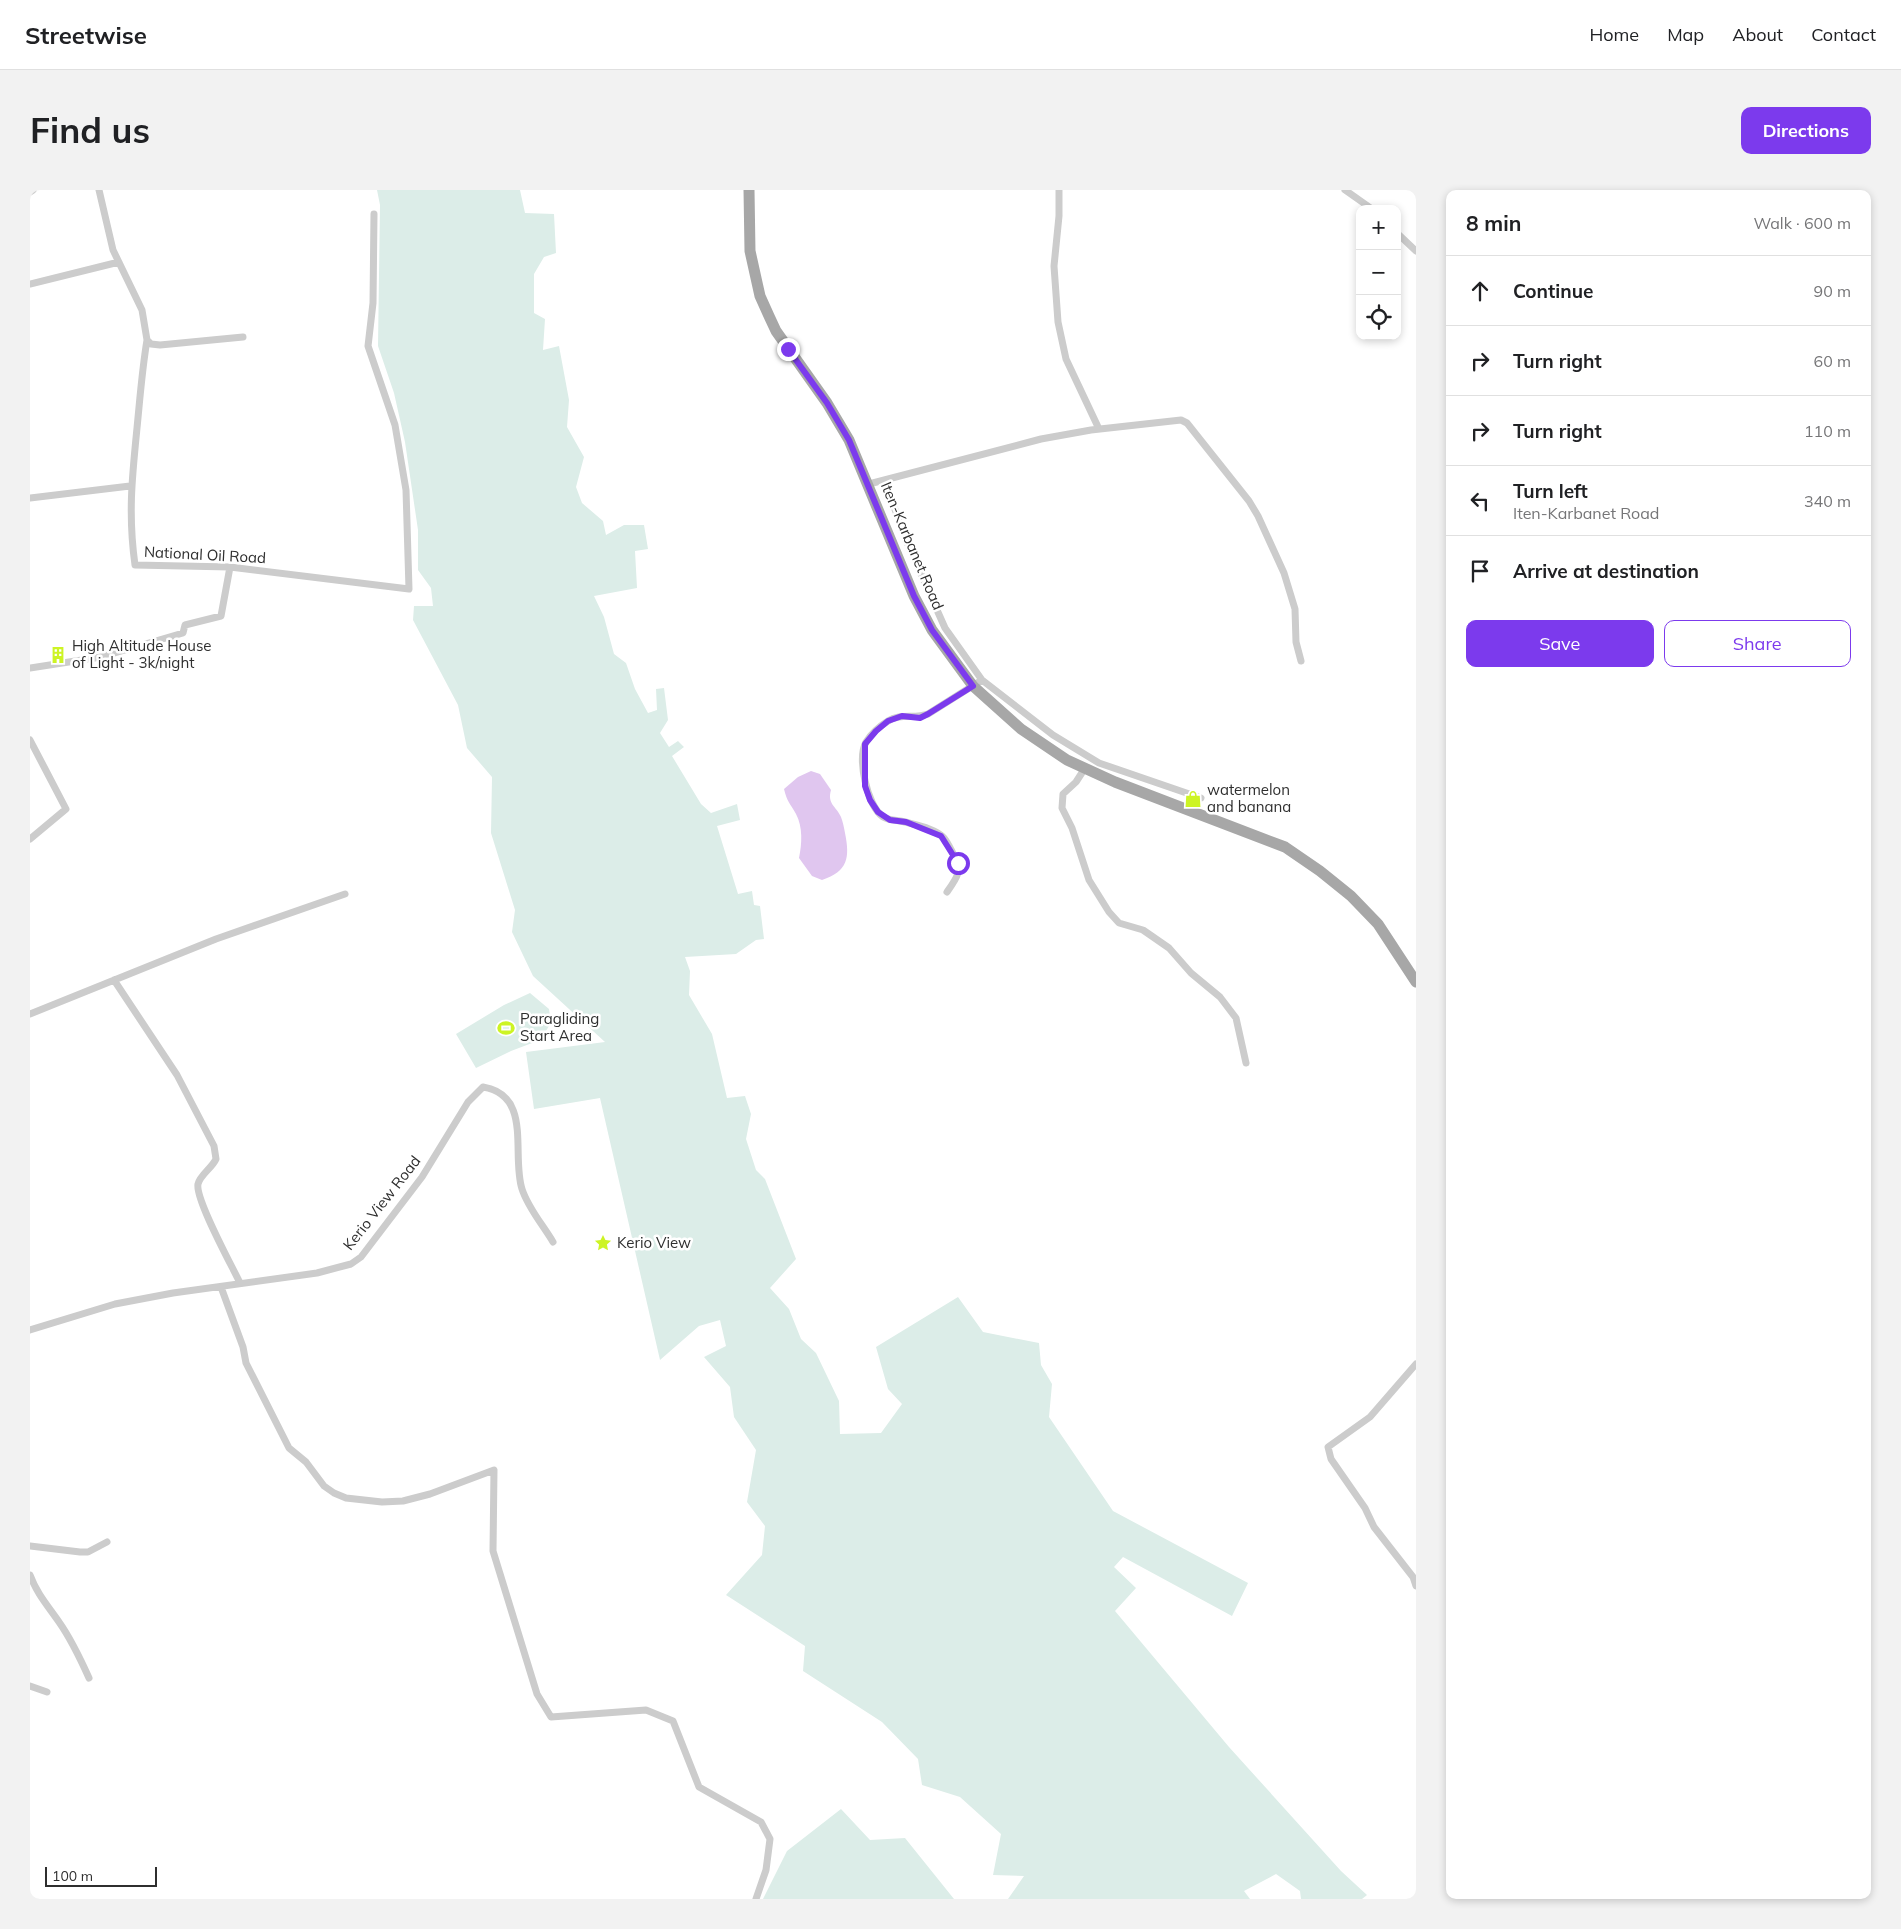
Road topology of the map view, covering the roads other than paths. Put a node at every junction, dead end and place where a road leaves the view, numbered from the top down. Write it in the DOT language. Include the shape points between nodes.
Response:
graph roads {
  1 [pos="33,190"];
  2 [pos="99,190"];
  3 [pos="749,190"];
  4 [pos="1059,190"];
  5 [pos="1345,190"];
  6 [pos="30,192"];
  7 [pos="1366,205"];
  8 [pos="374,214"];
  9 [pos="1401,237"];
  10 [pos="1416,251"];
  11 [pos="119,262"];
  12 [pos="30,284"];
  13 [pos="244,337"];
  14 [pos="147,340"];
  15 [pos="1099,429"];
  16 [pos="884,480"];
  17 [pos="869,484"];
  18 [pos="130,486"];
  19 [pos="30,498"];
  20 [pos="230,567"];
  21 [pos="1301,661"];
  22 [pos="30,668"];
  23 [pos="977,683"];
  24 [pos="30,740"];
  25 [pos="1084,768"];
  26 [pos="1202,798"];
  27 [pos="30,839"];
  28 [pos="948,892"];
  29 [pos="345,894"];
  30 [pos="114,980"];
  31 [pos="1416,982"];
  32 [pos="30,1014"];
  33 [pos="1246,1062"];
  34 [pos="553,1242"];
  35 [pos="240,1283"];
  36 [pos="221,1287"];
  37 [pos="30,1330"];
  38 [pos="1416,1364"];
  39 [pos="107,1542"];
  40 [pos="30,1546"];
  41 [pos="30,1575"];
  42 [pos="1416,1586"];
  43 [pos="88,1678"];
  44 [pos="30,1686"];
  45 [pos="47,1692"];
  46 [pos="756,1899"];
  1 -- 6 [label="street"];
  2 -- 11 [label="street, National Oil Road" via="109,238"];
  3 -- 17 [label="main road, Iten-Karbanet Road" via="750,251 760,296 776,331 849,440"];
  4 -- 15 [label="street" via="1054,266 1058,322 1066,359"];
  5 -- 7 [label="street"];
  8 -- 20 [label="street, National Oil Road" via="373,303 368,346 396,434 406,490 409,589"];
  9 -- 10 [label="street"];
  11 -- 12 [label="street"];
  11 -- 14 [label="street, National Oil Road" via="142,310"];
  13 -- 14 [label="street" via="160,345 150,344"];
  14 -- 18 [label="street, National Oil Road" via="139,387"];
  15 -- 16 [label="street" via="1042,439"];
  15 -- 21 [label="street" via="1176,420 1187,423 1258,516 1284,573 1294,609"];
  16 -- 17 [label="street"];
  16 -- 23 [label="street" via="945,628"];
  17 -- 23 [label="main road, Iten-Karbanet Road" via="889,540 932,630"];
  18 -- 19 [label="street"];
  18 -- 20 [label="street, National Oil Road" via="130,529 135,565"];
  20 -- 22 [label="street" via="221,616 185,626 183,633 130,650"];
  23 -- 25 [label="main road, Iten-Karbanet Road" via="1020,729"];
  23 -- 26 [label="street" via="1099,763"];
  23 -- 28 [label="street" via="920,718 902,716 888,721 865,744 865,786 870,800 878,812 890,820 906,822 941,836 958,863 960,873"];
  24 -- 27 [label="street" via="66,809"];
  25 -- 31 [label="main road, Iten-Karbanet Road" via="1285,847 1351,896 1378,924"];
  25 -- 33 [label="street" via="1076,782 1063,794 1062,808 1089,880 1119,923 1143,930 1169,948 1191,973 1220,997 1236,1018"];
  29 -- 30 [label="street" via="216,939"];
  30 -- 32 [label="street"];
  30 -- 35 [label="street" via="176,1075 214,1146 216,1159 198,1189 215,1234"];
  34 -- 35 [label="street, Kerio View Road" via="522,1189 518,1172 517,1116 504,1096 483,1088 468,1102 422,1176 361,1257 351,1264 317,1273"];
  35 -- 36 [label="street, Kerio View Road"];
  36 -- 37 [label="street, Kerio View Road" via="115,1304"];
  36 -- 46 [label="street" via="246,1363 289,1448 334,1494 382,1502 403,1501 494,1470 493,1551 537,1694 551,1718 646,1710 673,1721 699,1787 761,1822 770,1839 766,1870"];
  38 -- 42 [label="street" via="1370,1417 1328,1447 1331,1459 1374,1526 1413,1577"];
  39 -- 40 [label="street" via="88,1552"];
  41 -- 43 [label="street" via="37,1593 76,1650"];
  44 -- 45 [label="street"];
}
